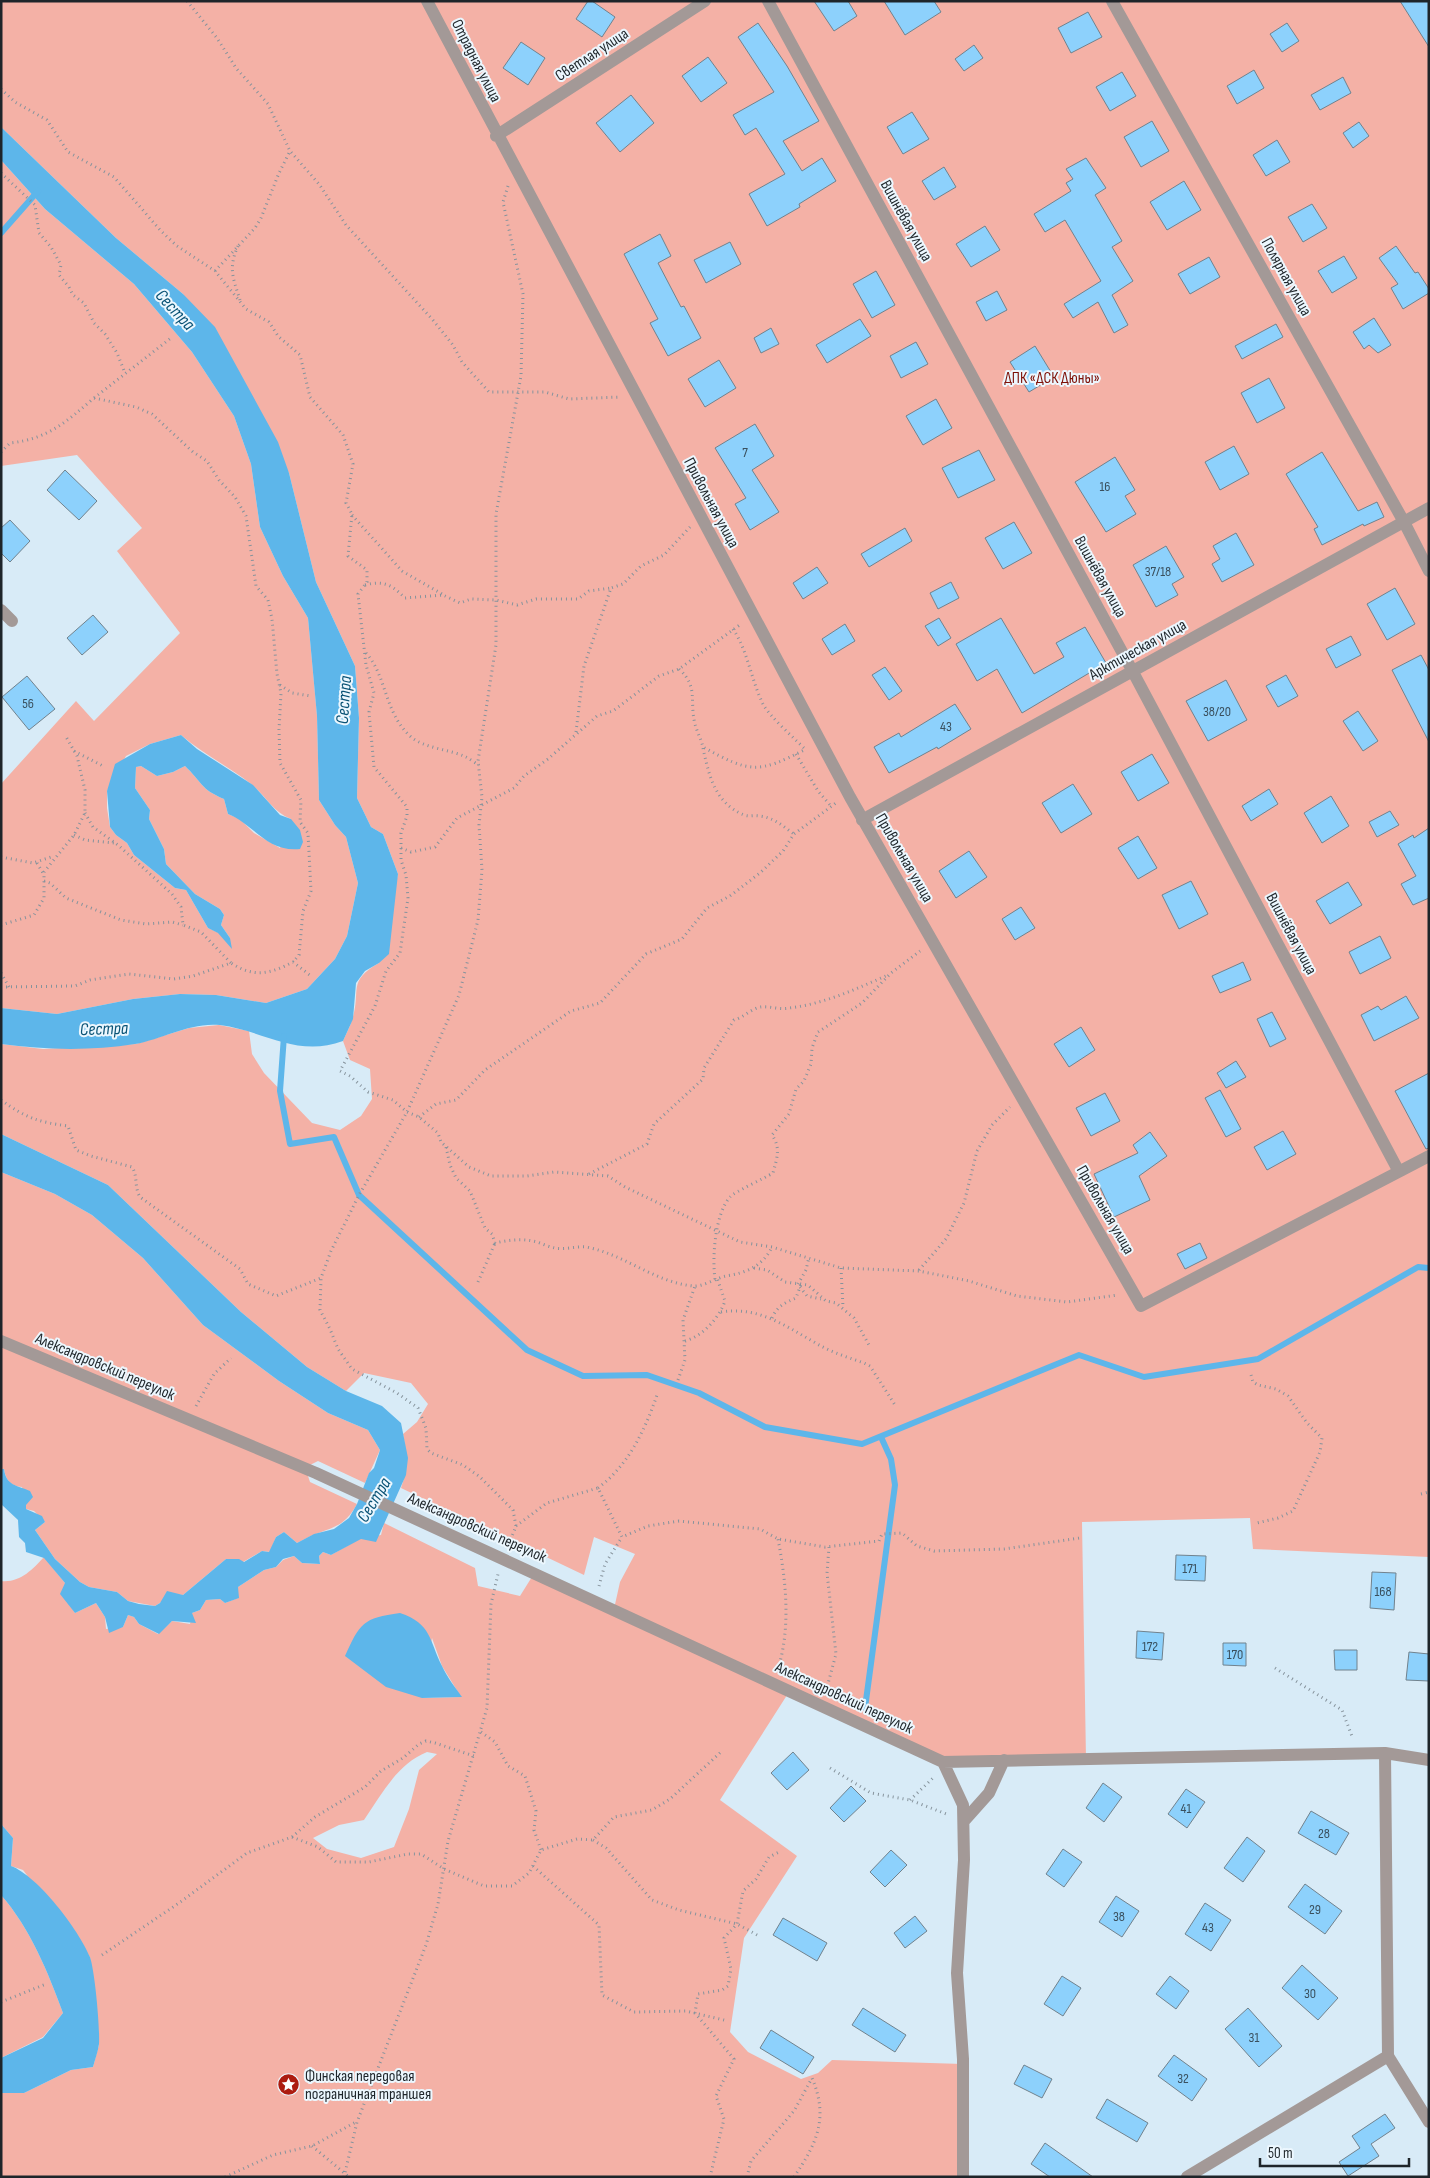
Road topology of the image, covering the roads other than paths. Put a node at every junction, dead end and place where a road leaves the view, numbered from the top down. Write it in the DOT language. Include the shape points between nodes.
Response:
graph roads {
  1 [pos="427,1"];
  2 [pos="705,1"];
  3 [pos="768,1"];
  4 [pos="1112,1"];
  5 [pos="496,136"];
  6 [pos="1429,508"];
  7 [pos="1404,522"];
  8 [pos="1429,570"];
  9 [pos="1,610"];
  10 [pos="12,621"];
  11 [pos="1133,672"];
  12 [pos="862,820"];
  13 [pos="1429,1156"];
  14 [pos="1398,1170"];
  15 [pos="1,1342"];
  16 [pos="1385,1753"];
  17 [pos="1004,1760"];
  18 [pos="1429,1760"];
  19 [pos="941,1762"];
  20 [pos="964,1821"];
  21 [pos="1388,2056"];
  22 [pos="1429,2122"];
  23 [pos="964,2177"];
  24 [pos="1187,2177"];
  1 -- 5 [label="street, Отрадная улица"];
  2 -- 5 [label="street, Светлая улица"];
  3 -- 11 [label="street, Вишнёвая улица"];
  4 -- 7 [label="street, Полярная улица"];
  5 -- 12 [label="street, Привольная улица"];
  6 -- 7 [label="street, Арктическая улица"];
  7 -- 8 [label="street, Полярная улица"];
  7 -- 11 [label="street, Арктическая улица"];
  9 -- 10 [label="street"];
  11 -- 12 [label="street, Арктическая улица"];
  11 -- 14 [label="street, Вишнёвая улица"];
  12 -- 14 [label="street, Привольная улица" via="1141,1306"];
  13 -- 14 [label="street, Привольная улица"];
  15 -- 19 [label="street, Александровский переулок" via="316,1473"];
  16 -- 17 [label="street"];
  16 -- 18 [label="street"];
  16 -- 21 [label="street"];
  17 -- 19 [label="street"];
  17 -- 20 [label="street" via="989,1793"];
  19 -- 20 [label="street" via="963,1806"];
  20 -- 23 [label="street" via="957,1973 963,2058"];
  21 -- 22 [label="street"];
  21 -- 24 [label="street"];
}
